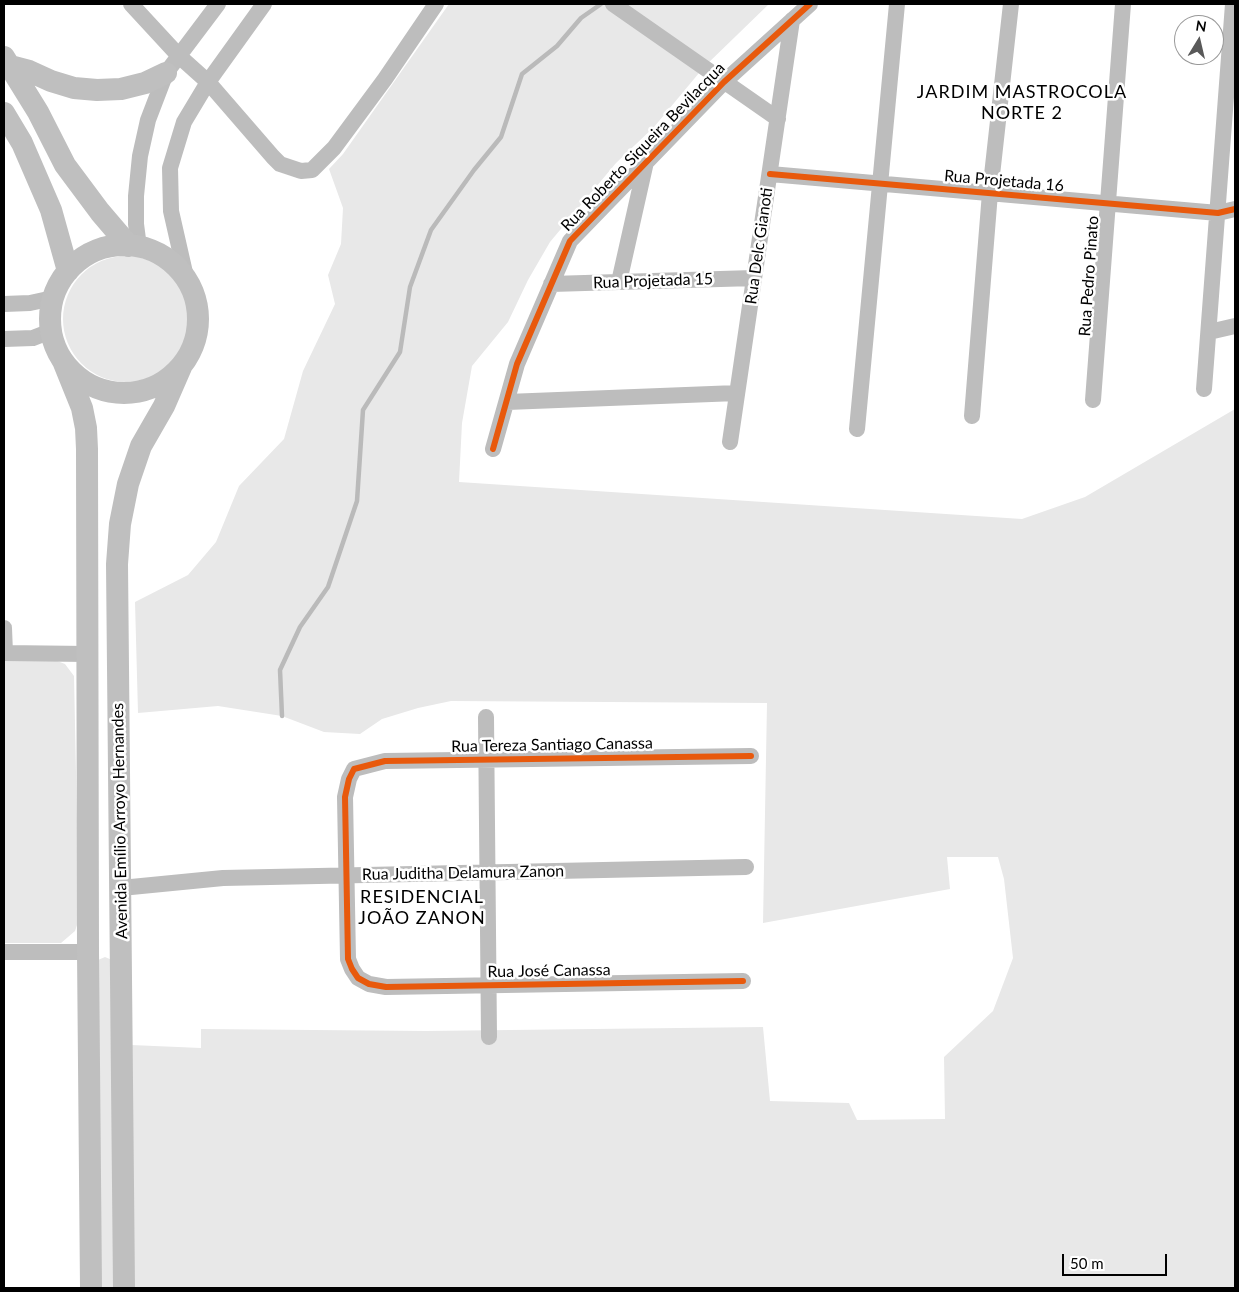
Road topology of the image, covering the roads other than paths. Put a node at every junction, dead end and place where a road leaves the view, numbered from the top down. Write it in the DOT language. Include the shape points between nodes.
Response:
graph roads {
  1 [pos="131,4"];
  2 [pos="218,4"];
  3 [pos="264,4"];
  4 [pos="436,4"];
  5 [pos="613,4"];
  6 [pos="810,4"];
  7 [pos="897,4"];
  8 [pos="1011,4"];
  9 [pos="1123,4"];
  10 [pos="1233,4"];
  11 [pos="792,20"];
  12 [pos="7,61"];
  13 [pos="173,64"];
  14 [pos="208,82"];
  15 [pos="724,82"];
  16 [pos="4,113"];
  17 [pos="778,119"];
  18 [pos="647,161"];
  19 [pos="770,174"];
  20 [pos="880,184"];
  21 [pos="990,193"];
  22 [pos="1108,204"];
  23 [pos="1235,209"];
  24 [pos="1218,213"];
  25 [pos="134,246"];
  26 [pos="68,271"];
  27 [pos="186,277"];
  28 [pos="754,278"];
  29 [pos="619,282"];
  30 [pos="551,284"];
  31 [pos="53,298"];
  32 [pos="4,304"];
  33 [pos="1235,326"];
  34 [pos="51,331"];
  35 [pos="1209,332"];
  36 [pos="4,338"];
  37 [pos="63,361"];
  38 [pos="181,367"];
  39 [pos="1204,389"];
  40 [pos="737,393"];
  41 [pos="1093,400"];
  42 [pos="507,402"];
  43 [pos="972,416"];
  44 [pos="857,429"];
  45 [pos="730,442"];
  46 [pos="494,449"];
  47 [pos="4,628"];
  48 [pos="4,653"];
  49 [pos="87,654"];
  50 [pos="119,654"];
  51 [pos="486,717"];
  52 [pos="751,756"];
  53 [pos="486,760"];
  54 [pos="746,867"];
  55 [pos="488,872"];
  56 [pos="346,875"];
  57 [pos="121,888"];
  58 [pos="122,948"];
  59 [pos="4,952"];
  60 [pos="88,952"];
  61 [pos="743,981"];
  62 [pos="489,985"];
  63 [pos="489,1037"];
  64 [pos="91,1288"];
  65 [pos="124,1288"];
  1 -- 13 [label="street"];
  2 -- 13 [label="street"];
  3 -- 14 [label="street"];
  4 -- 14 [label="street" via="334,148 312,170 300,171 280,164"];
  5 -- 15 [label="street"];
  6 -- 11 [label="street, Rua Roberto Siqueira Bevilacqua"];
  7 -- 20 [label="street"];
  8 -- 21 [label="street"];
  9 -- 22 [label="street, Rua Pedro Pinato"];
  10 -- 24 [label="street"];
  11 -- 15 [label="street, Rua Roberto Siqueira Bevilacqua"];
  11 -- 17 [label="street, Rua Delc Gianoti"];
  12 -- 13 [label="main road" via="51,81 97,90 145,83"];
  12 -- 25 [label="main road" via="65,165 100,212"];
  13 -- 14 [label="street"];
  13 -- 25 [label="street" via="148,120 140,156"];
  14 -- 27 [label="street" via="184,122 170,168 171,211"];
  15 -- 17 [label="street"];
  15 -- 18 [label="street, Rua Roberto Siqueira Bevilacqua"];
  16 -- 26 [label="main road" via="22,143 52,210"];
  17 -- 19 [label="street, Rua Delc Gianoti"];
  18 -- 29 [label="street"];
  18 -- 30 [label="street, Rua Roberto Siqueira Bevilacqua" via="570,241"];
  19 -- 20 [label="street, Rua Projetada 16"];
  19 -- 28 [label="street, Rua Delc Gianoti"];
  20 -- 21 [label="street, Rua Projetada 16"];
  20 -- 44 [label="street"];
  21 -- 22 [label="street, Rua Projetada 16"];
  21 -- 43 [label="street"];
  22 -- 24 [label="street, Rua Projetada 16"];
  22 -- 41 [label="street, Rua Pedro Pinato"];
  23 -- 24 [label="street, Rua Projetada 16"];
  24 -- 35 [label="street"];
  25 -- 26 [label="main road" via="112,246 96,251"];
  25 -- 27 [label="main road" via="157,253"];
  26 -- 31 [label="main road"];
  27 -- 38 [label="main road" via="199,314 198,333 192,351"];
  28 -- 29 [label="street, Rua Projetada 15"];
  28 -- 40 [label="street, Rua Delc Gianoti"];
  29 -- 30 [label="street, Rua Projetada 15"];
  30 -- 42 [label="street, Rua Roberto Siqueira Bevilacqua" via="517,364"];
  31 -- 32 [label="street"];
  31 -- 34 [label="main road"];
  33 -- 35 [label="street"];
  34 -- 36 [label="street" via="33,338"];
  34 -- 37 [label="main road"];
  35 -- 39 [label="street"];
  37 -- 38 [label="main road" via="92,386 130,393 150,389"];
  37 -- 49 [label="main road, Avenida Emílio Arroyo Hernandes" via="82,408 86,428"];
  38 -- 50 [label="main road, Avenida Emílio Arroyo Hernandes" via="141,446 128,484 118,556"];
  40 -- 42 [label="street"];
  40 -- 45 [label="street, Rua Delc Gianoti"];
  42 -- 46 [label="street, Rua Roberto Siqueira Bevilacqua"];
  47 -- 48 [label="street"];
  48 -- 49 [label="street"];
  49 -- 50 [label="main road"];
  49 -- 60 [label="main road, Avenida Emílio Arroyo Hernandes"];
  50 -- 57 [label="main road, Avenida Emílio Arroyo Hernandes"];
  51 -- 53 [label="street"];
  52 -- 53 [label="street, Rua Tereza Santiago Canassa"];
  53 -- 55 [label="street"];
  53 -- 56 [label="street, Rua Tereza Santiago Canassa" via="385,761 354,769 345,797"];
  54 -- 55 [label="street, Rua Juditha Delamura Zanon"];
  55 -- 56 [label="street, Rua Juditha Delamura Zanon"];
  55 -- 62 [label="street"];
  56 -- 57 [label="street, Rua Juditha Delamura Zanon" via="222,878"];
  56 -- 62 [label="street, Rua José Canassa" via="348,959 358,978 368,984 386,987"];
  57 -- 58 [label="main road, Avenida Emílio Arroyo Hernandes"];
  58 -- 60 [label="main road"];
  58 -- 65 [label="main road, Avenida Emílio Arroyo Hernandes"];
  59 -- 60 [label="street"];
  60 -- 64 [label="main road, Avenida Emílio Arroyo Hernandes"];
  61 -- 62 [label="street, Rua José Canassa"];
  62 -- 63 [label="street"];
}
